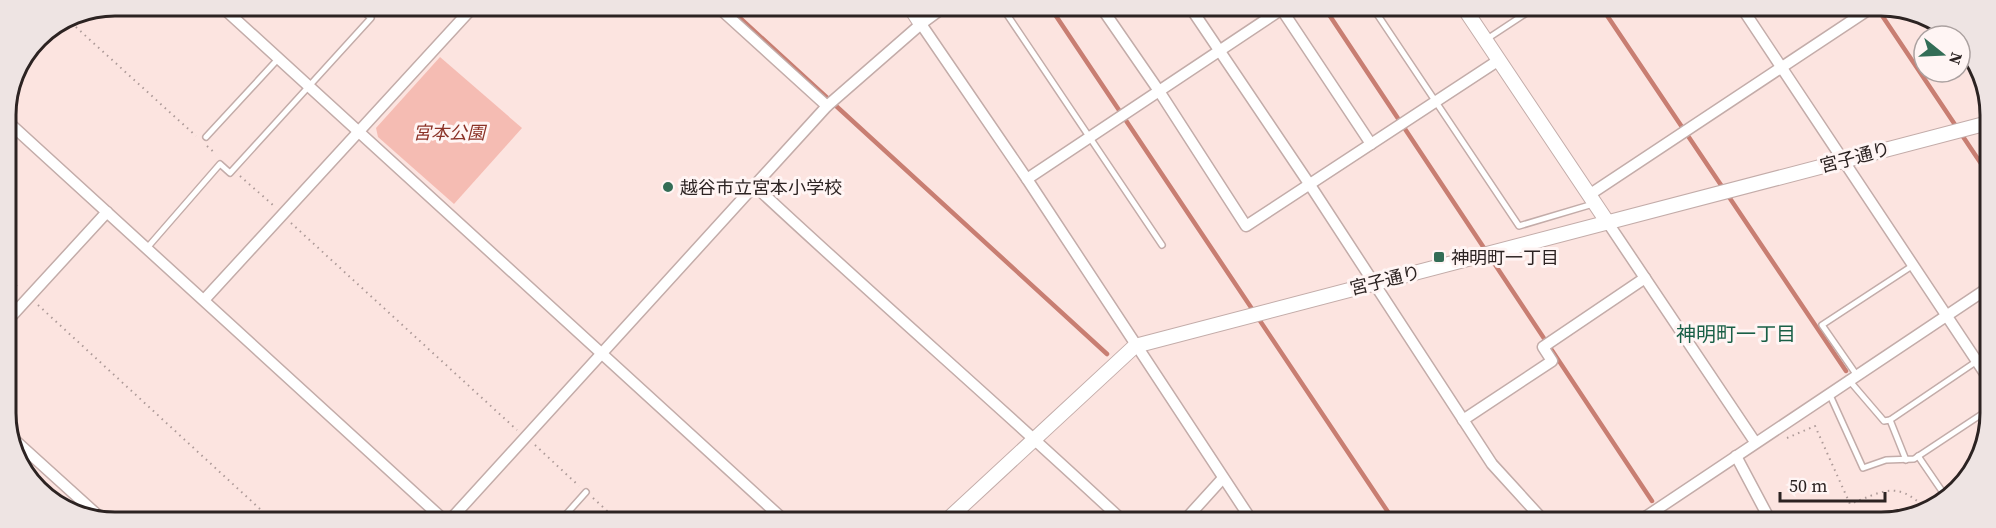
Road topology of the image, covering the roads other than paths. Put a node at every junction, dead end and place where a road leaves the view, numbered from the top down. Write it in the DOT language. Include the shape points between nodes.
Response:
graph roads {
  1 [pos="232,16"];
  2 [pos="368,16"];
  3 [pos="465,16"];
  4 [pos="728,16"];
  5 [pos="916,16"];
  6 [pos="932,16"];
  7 [pos="1008,16"];
  8 [pos="1107,16"];
  9 [pos="1196,16"];
  10 [pos="1270,16"];
  11 [pos="1287,16"];
  12 [pos="1378,16"];
  13 [pos="1470,16"];
  14 [pos="1522,16"];
  15 [pos="1747,16"];
  16 [pos="1859,16"];
  17 [pos="921,24"];
  18 [pos="1486,40"];
  19 [pos="1220,51"];
  20 [pos="278,58"];
  21 [pos="1499,60"];
  22 [pos="1781,67"];
  23 [pos="309,86"];
  24 [pos="1159,91"];
  25 [pos="1436,101"];
  26 [pos="826,106"];
  27 [pos="1980,125"];
  28 [pos="17,130"];
  29 [pos="359,132"];
  30 [pos="206,137"];
  31 [pos="1090,137"];
  32 [pos="1371,144"];
  33 [pos="1844,160"];
  34 [pos="1027,179"];
  35 [pos="1310,184"];
  36 [pos="755,186"];
  37 [pos="1592,199"];
  38 [pos="107,212"];
  39 [pos="1608,223"];
  40 [pos="1162,245"];
  41 [pos="147,248"];
  42 [pos="1912,266"];
  43 [pos="1646,278"];
  44 [pos="1373,283"];
  45 [pos="1980,293"];
  46 [pos="204,300"];
  47 [pos="16,311"];
  48 [pos="1945,316"];
  49 [pos="1136,346"];
  50 [pos="602,354"];
  51 [pos="1977,361"];
  52 [pos="1980,366"];
  53 [pos="1852,377"];
  54 [pos="1829,393"];
  55 [pos="1980,415"];
  56 [pos="1463,420"];
  57 [pos="1890,420"];
  58 [pos="1035,439"];
  59 [pos="1755,442"];
  60 [pos="23,448"];
  61 [pos="1736,456"];
  62 [pos="1918,456"];
  63 [pos="1906,460"];
  64 [pos="1223,478"];
  65 [pos="1941,490"];
  66 [pos="586,492"];
  67 [pos="90,508"];
  68 [pos="1113,511"];
  69 [pos="1193,511"];
  70 [pos="1246,511"];
  71 [pos="1535,511"];
  72 [pos="1654,511"];
  73 [pos="1765,511"];
  74 [pos="435,512"];
  75 [pos="457,512"];
  76 [pos="568,512"];
  77 [pos="775,512"];
  78 [pos="956,512"];
  1 -- 20 [label="street"];
  2 -- 23 [label="lane"];
  3 -- 29 [label="street"];
  4 -- 26 [label="street"];
  5 -- 17 [label="street"];
  6 -- 17 [label="street"];
  7 -- 31 [label="lane"];
  8 -- 24 [label="street"];
  9 -- 19 [label="street"];
  10 -- 19 [label="street"];
  11 -- 32 [label="street"];
  12 -- 25 [label="lane"];
  13 -- 18 [label="street"];
  14 -- 18 [label="lane"];
  15 -- 22 [label="street"];
  16 -- 22 [label="street"];
  17 -- 26 [label="street"];
  17 -- 34 [label="street"];
  18 -- 21 [label="street"];
  19 -- 24 [label="street"];
  19 -- 35 [label="street"];
  20 -- 23 [label="street"];
  20 -- 30 [label="lane"];
  21 -- 25 [label="street"];
  21 -- 37 [label="street"];
  22 -- 33 [label="street"];
  22 -- 37 [label="street"];
  23 -- 29 [label="street"];
  23 -- 41 [label="lane" via="230,173 220,164"];
  24 -- 31 [label="street"];
  24 -- 35 [label="street" via="1246,226"];
  25 -- 32 [label="street"];
  25 -- 37 [label="lane" via="1519,226"];
  26 -- 36 [label="street"];
  27 -- 33 [label="street, 宮子通り"];
  28 -- 38 [label="street"];
  29 -- 46 [label="street"];
  29 -- 50 [label="street"];
  31 -- 34 [label="street"];
  31 -- 40 [label="lane"];
  32 -- 35 [label="street"];
  33 -- 39 [label="street, 宮子通り"];
  33 -- 42 [label="street"];
  34 -- 49 [label="street"];
  35 -- 44 [label="street"];
  36 -- 50 [label="street"];
  36 -- 58 [label="street"];
  37 -- 39 [label="street"];
  38 -- 41 [label="street"];
  38 -- 47 [label="street"];
  39 -- 43 [label="street"];
  39 -- 44 [label="street, 宮子通り"];
  41 -- 46 [label="street"];
  42 -- 48 [label="street"];
  42 -- 53 [label="lane" via="1822,325"];
  43 -- 56 [label="street" via="1543,347 1552,361"];
  43 -- 59 [label="street"];
  44 -- 49 [label="street, 宮子通り"];
  44 -- 56 [label="street"];
  45 -- 48 [label="street"];
  46 -- 74 [label="street"];
  48 -- 51 [label="street"];
  48 -- 53 [label="street"];
  49 -- 58 [label="street, 宮子通り"];
  49 -- 64 [label="street"];
  50 -- 75 [label="street"];
  50 -- 77 [label="street"];
  51 -- 52 [label="street"];
  51 -- 57 [label="lane"];
  53 -- 54 [label="street"];
  53 -- 57 [label="lane" via="1884,421"];
  54 -- 59 [label="street"];
  54 -- 63 [label="lane" via="1863,468 1886,460"];
  55 -- 62 [label="lane"];
  56 -- 71 [label="street" via="1492,464"];
  57 -- 63 [label="lane"];
  58 -- 68 [label="street"];
  58 -- 78 [label="street, 宮子通り"];
  59 -- 61 [label="street"];
  60 -- 67 [label="street"];
  61 -- 72 [label="street"];
  61 -- 73 [label="street"];
  62 -- 63 [label="lane"];
  62 -- 65 [label="lane"];
  64 -- 69 [label="street"];
  64 -- 70 [label="street"];
  66 -- 76 [label="lane"];
}
